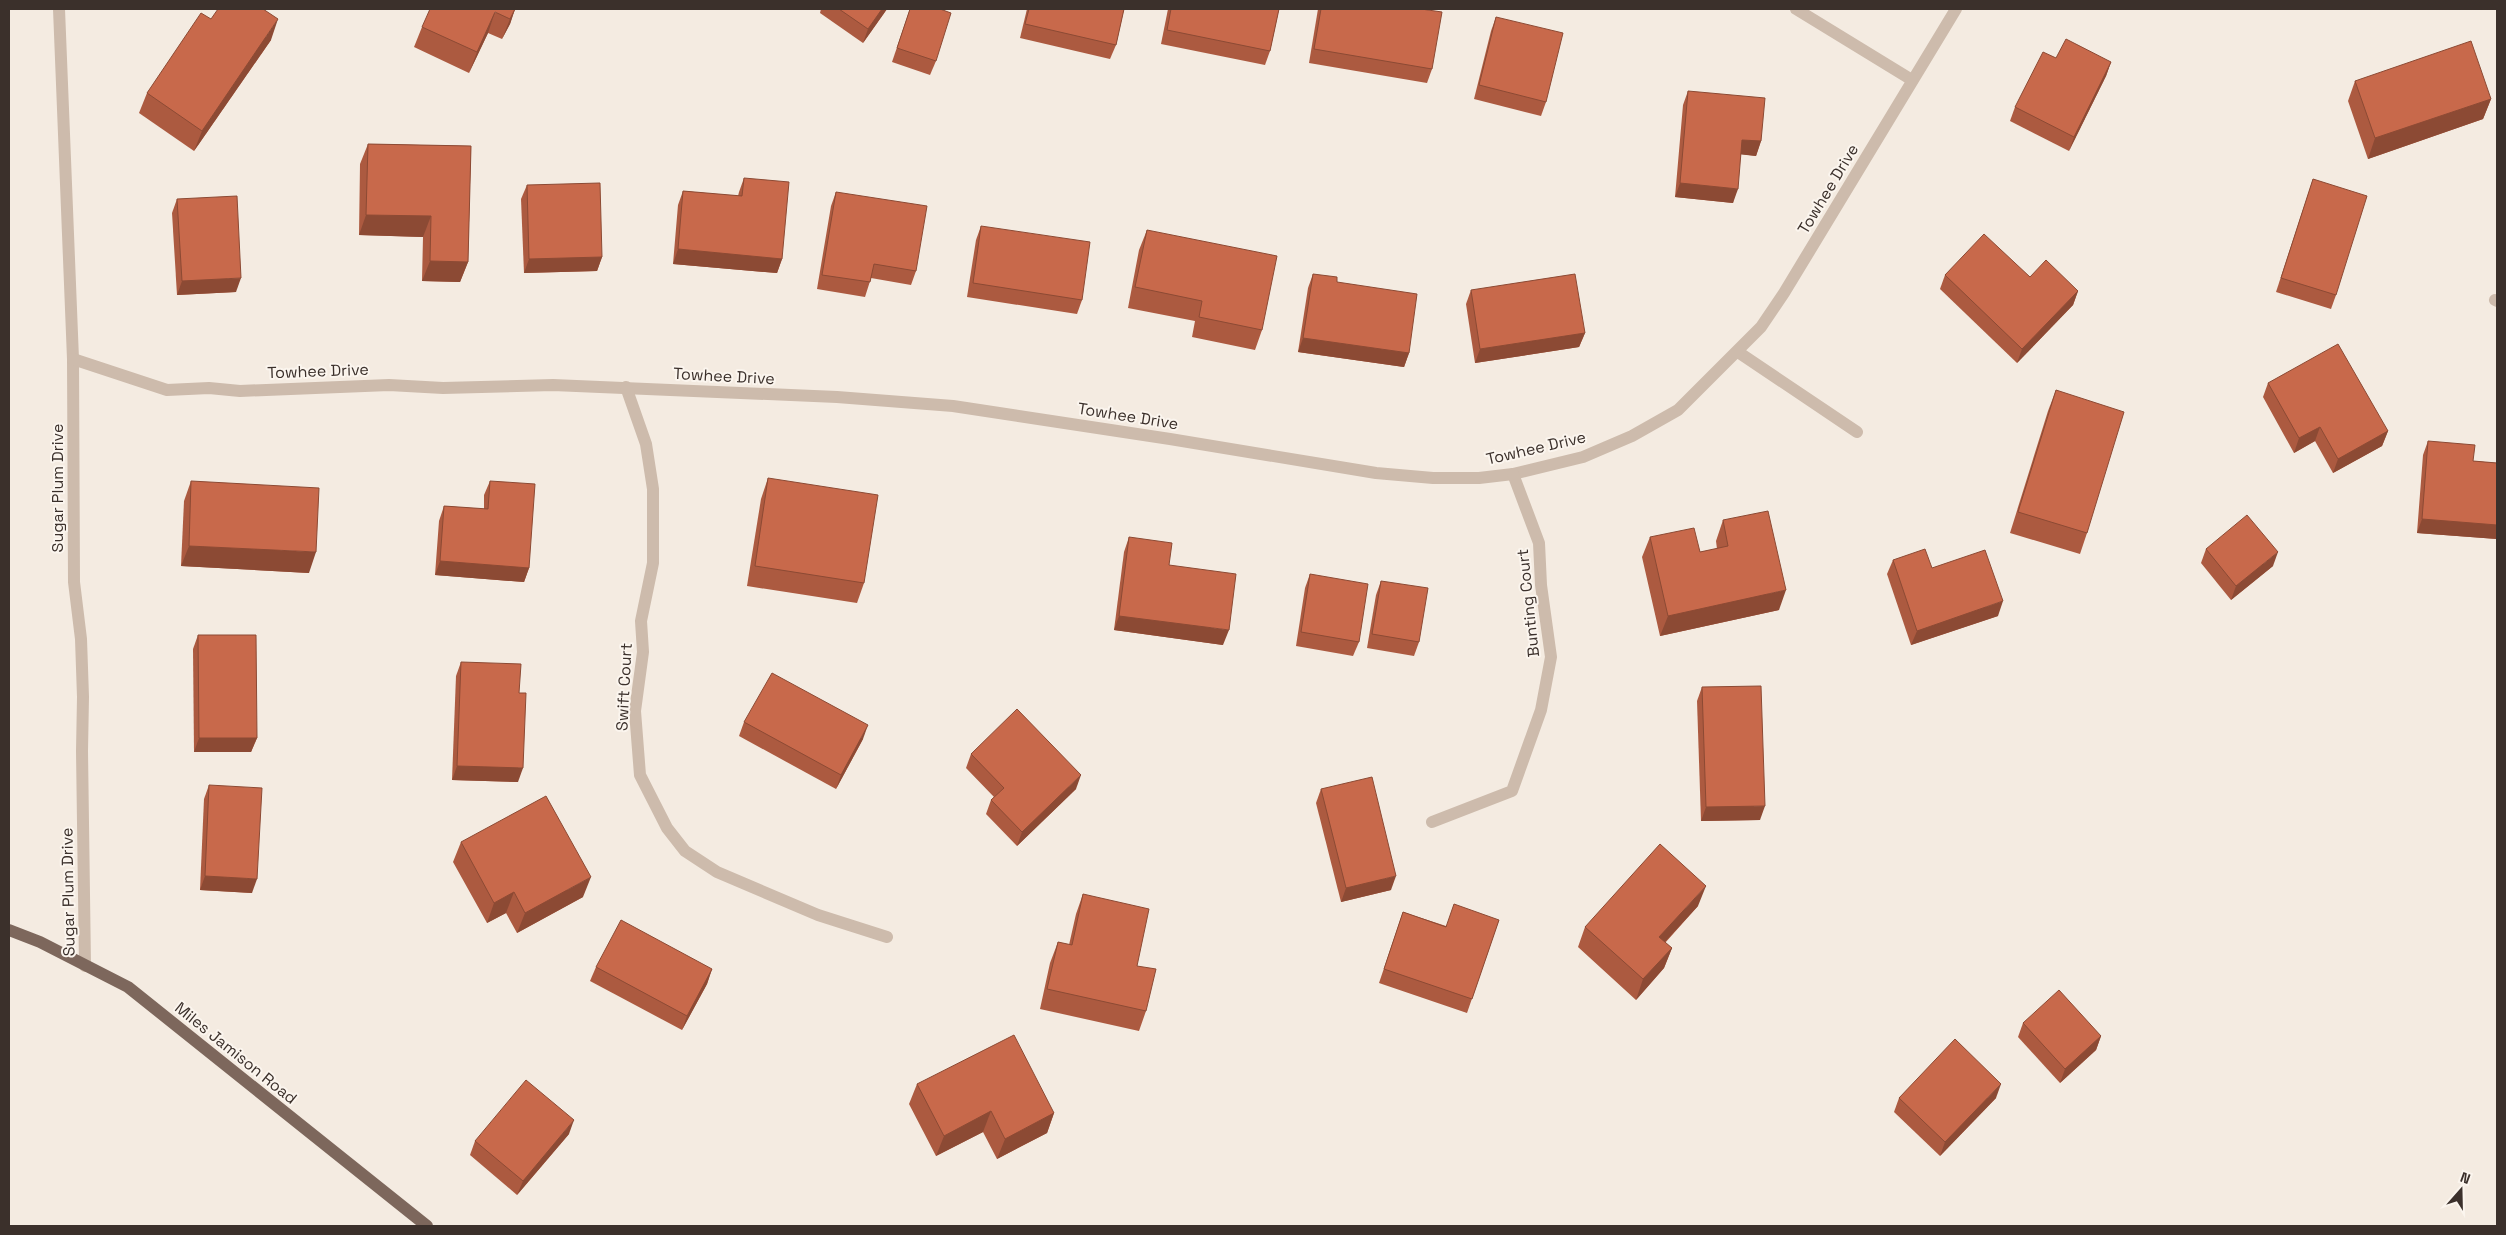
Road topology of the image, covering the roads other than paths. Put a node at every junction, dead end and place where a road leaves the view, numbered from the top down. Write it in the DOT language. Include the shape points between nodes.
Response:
graph roads {
  1 [pos="59,9"];
  2 [pos="1796,9"];
  3 [pos="1956,9"];
  4 [pos="1912,80"];
  5 [pos="1738,352"];
  6 [pos="73,360"];
  7 [pos="626,387"];
  8 [pos="1858,432"];
  9 [pos="1513,474"];
  10 [pos="1432,822"];
  11 [pos="9,930"];
  12 [pos="887,937"];
  13 [pos="85,966"];
  14 [pos="427,1226"];
  1 -- 6 [label="street, Sugar Plum Drive"];
  2 -- 4 [label="street"];
  3 -- 4 [label="street, Towhee Drive"];
  4 -- 5 [label="street, Towhee Drive" via="1784,292 1761,327"];
  5 -- 8 [label="street"];
  5 -- 9 [label="street, Towhee Drive" via="1678,410 1632,436 1583,457"];
  6 -- 7 [label="street, Towhee Drive" via="168,390 389,385 442,388"];
  6 -- 13 [label="street, Sugar Plum Drive" via="74,582 81,639 83,697"];
  7 -- 9 [label="street, Towhee Drive" via="953,406 1376,473 1433,478"];
  7 -- 12 [label="street, Swift Court" via="646,444 652,489 653,563 641,621 643,652 636,711 640,775 666,828 685,851 709,867 769,896"];
  9 -- 10 [label="street, Bunting Court" via="1538,543 1552,657 1541,710 1512,791"];
  11 -- 13 [label="main road, Miles Jamison Road"];
  13 -- 14 [label="main road, Miles Jamison Road" via="128,988"];
}
